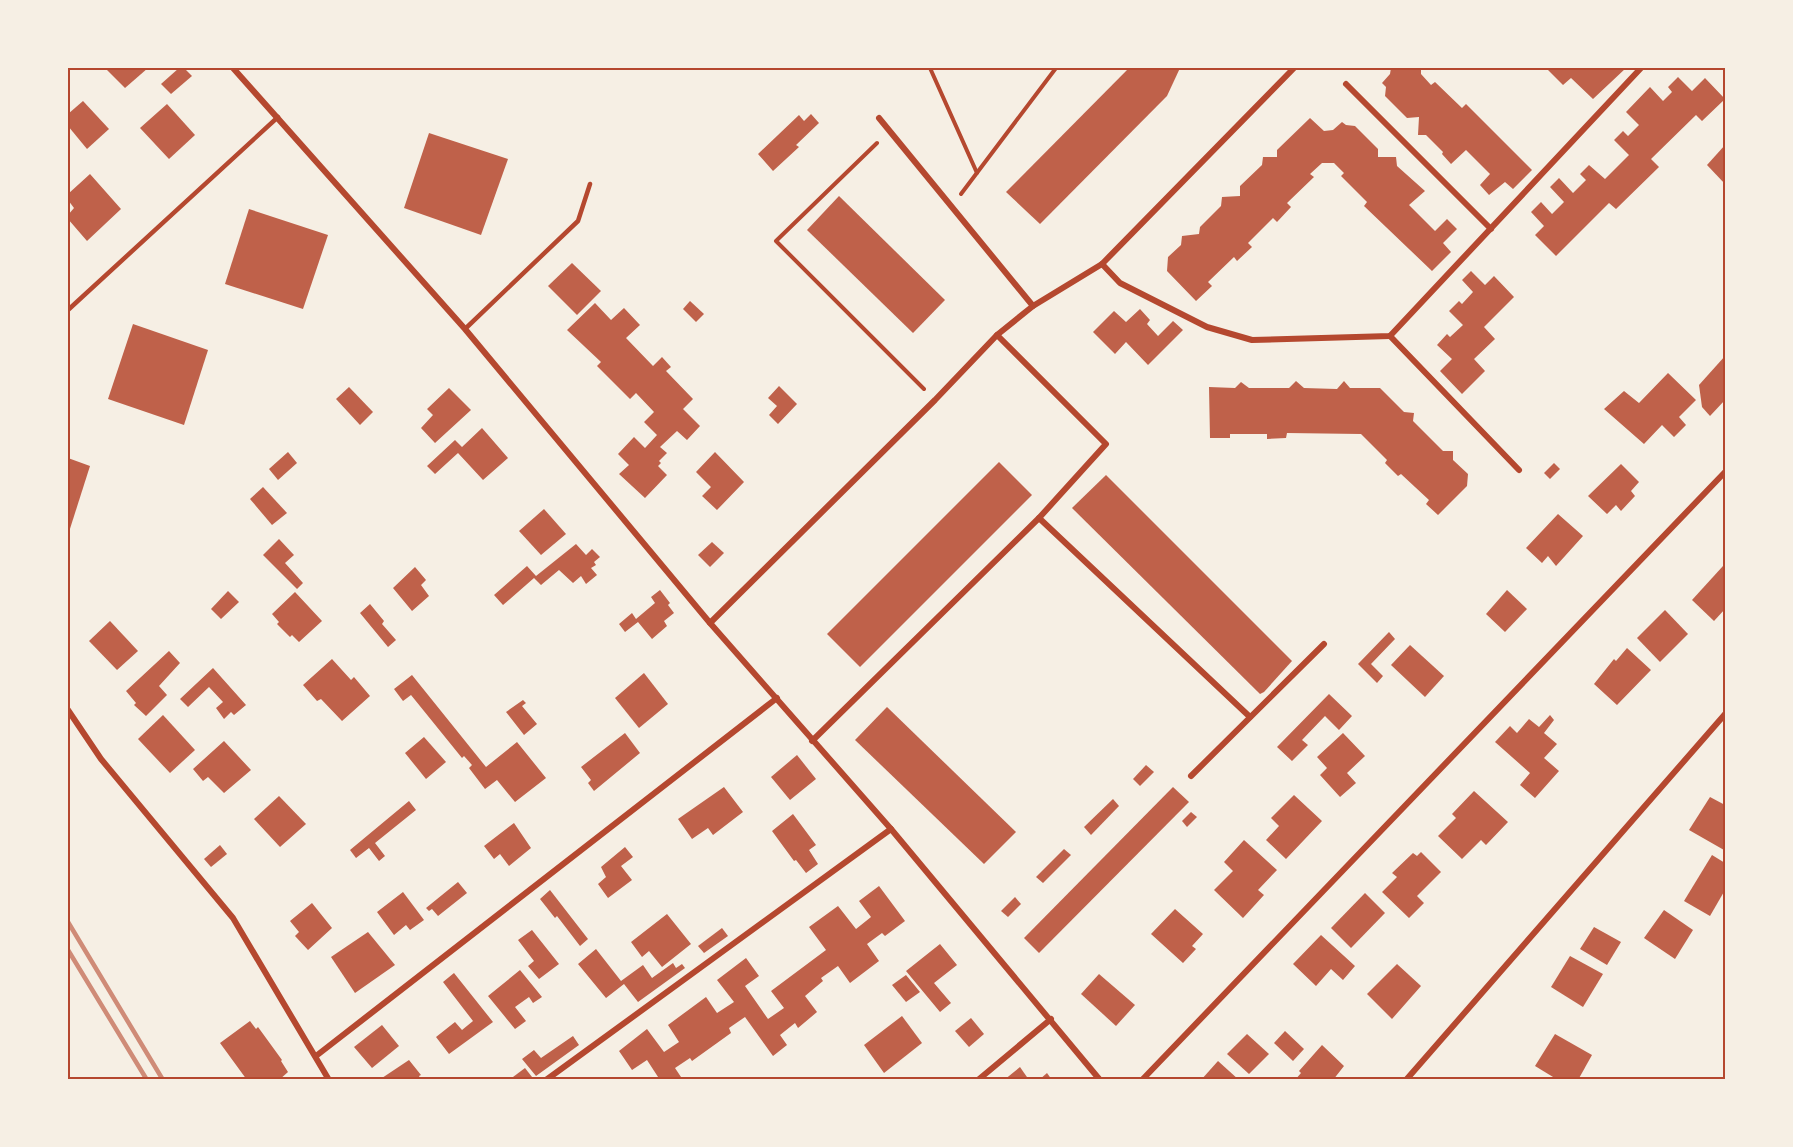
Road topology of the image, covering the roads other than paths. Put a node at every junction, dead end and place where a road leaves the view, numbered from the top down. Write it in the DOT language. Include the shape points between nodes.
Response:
graph roads {
  1 [pos="233,68"];
  2 [pos="1294,68"];
  3 [pos="1641,68"];
  4 [pos="1346,84"];
  5 [pos="278,117"];
  6 [pos="879,118"];
  7 [pos="590,184"];
  8 [pos="1491,229"];
  9 [pos="1102,264"];
  10 [pos="1033,306"];
  11 [pos="68,310"];
  12 [pos="465,329"];
  13 [pos="997,335"];
  14 [pos="1390,336"];
  15 [pos="1519,470"];
  16 [pos="1725,471"];
  17 [pos="1040,518"];
  18 [pos="710,623"];
  19 [pos="1324,644"];
  20 [pos="777,698"];
  21 [pos="68,710"];
  22 [pos="1725,713"];
  23 [pos="1250,717"];
  24 [pos="812,741"];
  25 [pos="1191,776"];
  26 [pos="891,829"];
  27 [pos="1051,1019"];
  28 [pos="316,1056"];
  29 [pos="329,1080"];
  30 [pos="546,1080"];
  31 [pos="978,1080"];
  32 [pos="1100,1080"];
  33 [pos="1142,1080"];
  34 [pos="1406,1080"];
  1 -- 5 [label="street"];
  2 -- 9 [label="street"];
  3 -- 8 [label="street"];
  4 -- 8 [label="street"];
  5 -- 11 [label="lane"];
  5 -- 12 [label="street"];
  6 -- 10 [label="street"];
  7 -- 12 [label="lane" via="578,221"];
  8 -- 14 [label="street"];
  9 -- 10 [label="street"];
  9 -- 14 [label="street" via="1120,283 1207,327 1252,340"];
  10 -- 13 [label="street"];
  12 -- 18 [label="street"];
  13 -- 17 [label="street" via="1106,444"];
  13 -- 18 [label="street"];
  14 -- 15 [label="street"];
  16 -- 33 [label="street"];
  17 -- 23 [label="street"];
  17 -- 24 [label="street"];
  18 -- 20 [label="street"];
  19 -- 23 [label="street"];
  20 -- 24 [label="street"];
  20 -- 28 [label="street"];
  21 -- 28 [label="street" via="101,759 233,918"];
  22 -- 34 [label="street"];
  23 -- 25 [label="street"];
  24 -- 26 [label="street"];
  26 -- 27 [label="street"];
  26 -- 30 [label="street"];
  27 -- 31 [label="street"];
  27 -- 32 [label="street"];
  28 -- 29 [label="street"];
}
